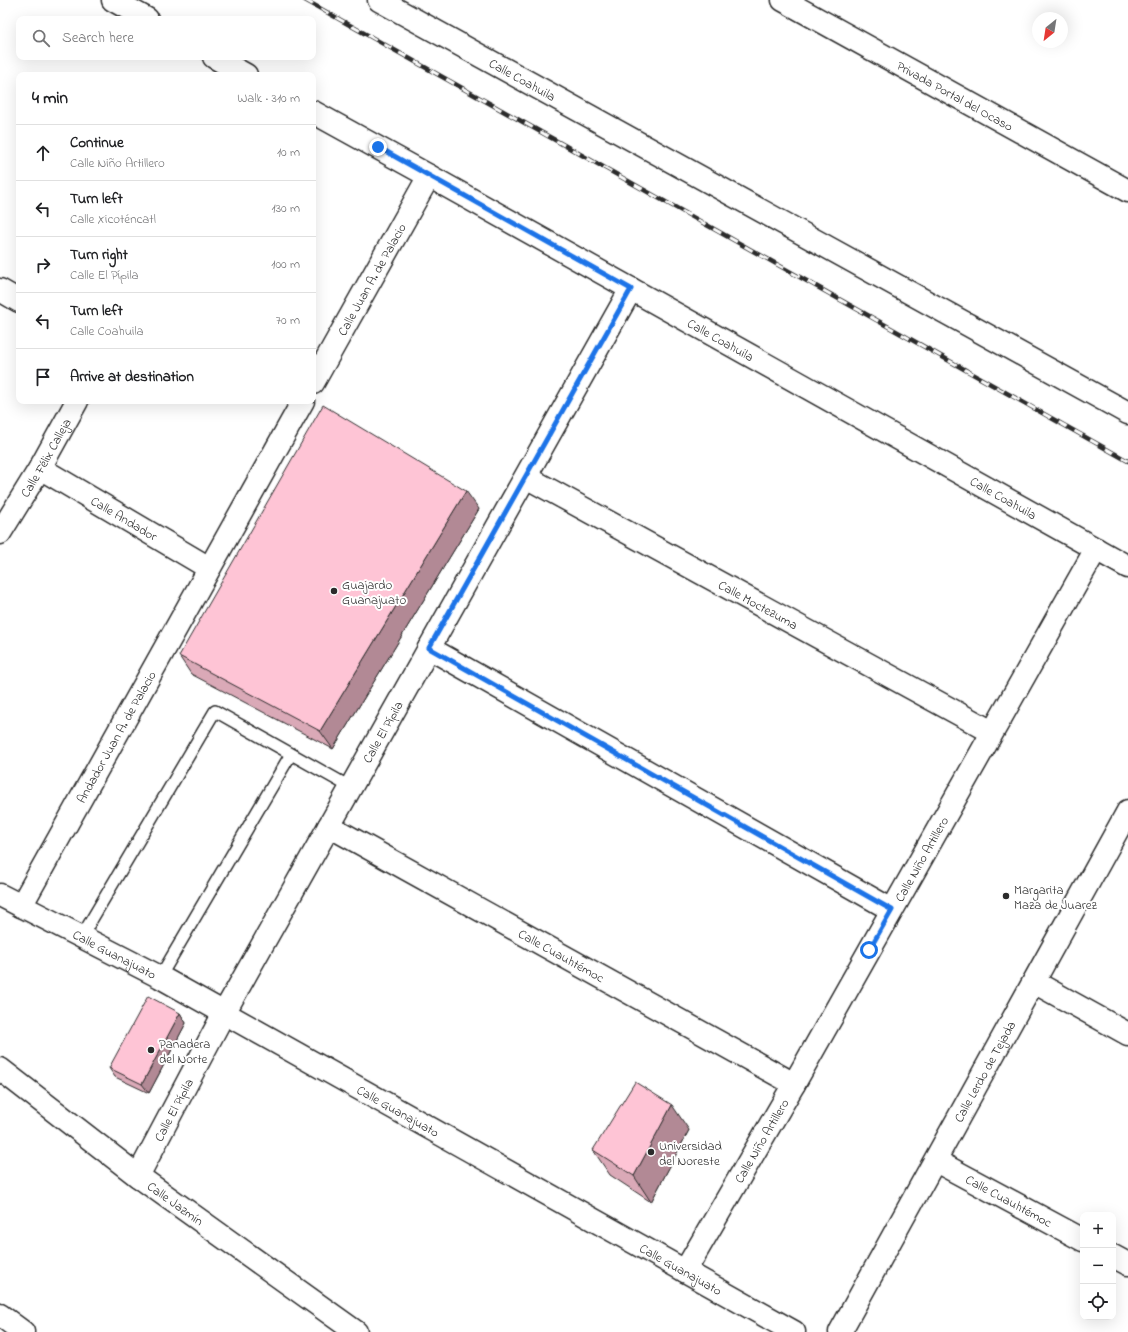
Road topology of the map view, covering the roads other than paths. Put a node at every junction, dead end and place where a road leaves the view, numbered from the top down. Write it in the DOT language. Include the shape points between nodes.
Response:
graph roads {
  1 [pos="113,0"];
  2 [pos="379,0"];
  3 [pos="783,0"];
  4 [pos="142,16"];
  5 [pos="219,60"];
  6 [pos="241,72"];
  7 [pos="316,114"];
  8 [pos="429,176"];
  9 [pos="1128,191"];
  10 [pos="631,289"];
  11 [pos="0,290"];
  12 [pos="16,299"];
  13 [pos="316,378"];
  14 [pos="74,404"];
  15 [pos="301,404"];
  16 [pos="1128,413"];
  17 [pos="40,468"];
  18 [pos="526,477"];
  19 [pos="0,533"];
  20 [pos="1096,548"];
  21 [pos="1128,567"];
  22 [pos="209,568"];
  23 [pos="429,648"];
  24 [pos="992,732"];
  25 [pos="291,754"];
  26 [pos="350,787"];
  27 [pos="1128,811"];
  28 [pos="329,826"];
  29 [pos="0,894"];
  30 [pos="21,906"];
  31 [pos="892,910"];
  32 [pos="82,936"];
  33 [pos="160,977"];
  34 [pos="1034,982"];
  35 [pos="224,1013"];
  36 [pos="1128,1034"];
  37 [pos="0,1069"];
  38 [pos="794,1084"];
  39 [pos="936,1161"];
  40 [pos="138,1176"];
  41 [pos="1080,1238"];
  42 [pos="1116,1258"];
  43 [pos="1128,1264"];
  44 [pos="685,1271"];
  45 [pos="0,1315"];
  46 [pos="23,1332"];
  47 [pos="356,1332"];
  48 [pos="794,1332"];
  49 [pos="840,1332"];
  1 -- 4 [label="street"];
  2 -- 16 [label="street, Calle Coahuila"];
  3 -- 9 [label="street, Privada Portal del Ocaso"];
  5 -- 6 [label="street"];
  7 -- 8 [label="street, Calle Coahuila"];
  8 -- 10 [label="street, Calle Coahuila"];
  8 -- 13 [label="street, Calle Juan A. de Palacio"];
  10 -- 18 [label="street, Calle El Pípila"];
  10 -- 20 [label="street, Calle Coahuila"];
  11 -- 12 [label="street"];
  14 -- 17 [label="street, Calle Félix Calleja"];
  15 -- 22 [label="street"];
  17 -- 19 [label="street, Calle Félix Calleja"];
  17 -- 22 [label="street, Calle Andador"];
  18 -- 23 [label="street, Calle El Pípila"];
  18 -- 24 [label="street, Calle Moctezuma"];
  20 -- 21 [label="street, Calle Coahuila"];
  20 -- 24 [label="street, Calle Niño Artillero"];
  22 -- 30 [label="street, Andador Juan A. de Palacio"];
  23 -- 26 [label="street, Calle El Pípila"];
  23 -- 31 [label="street"];
  24 -- 31 [label="street, Calle Niño Artillero"];
  25 -- 26 [label="lane"];
  25 -- 32 [label="lane" via="215,711"];
  25 -- 33 [label="lane"];
  26 -- 28 [label="street, Calle El Pípila"];
  27 -- 34 [label="street, Calle Lerdo de Tejada"];
  28 -- 35 [label="street, Calle El Pípila"];
  28 -- 38 [label="street, Calle Cuauhtémoc"];
  29 -- 30 [label="street, Calle Guanajuato"];
  30 -- 32 [label="street, Calle Guanajuato"];
  31 -- 38 [label="street, Calle Niño Artillero"];
  32 -- 33 [label="street, Calle Guanajuato"];
  33 -- 35 [label="street, Calle Guanajuato"];
  34 -- 36 [label="street"];
  34 -- 39 [label="street, Calle Lerdo de Tejada"];
  35 -- 40 [label="street, Calle El Pípila"];
  35 -- 44 [label="street, Calle Guanajuato"];
  37 -- 40 [label="street, Calle Jazmín"];
  38 -- 44 [label="street, Calle Niño Artillero"];
  39 -- 41 [label="street, Calle Cuauhtémoc"];
  39 -- 49 [label="street, Calle Lerdo de Tejada"];
  40 -- 47 [label="street, Calle Jazmín"];
  42 -- 43 [label="street"];
  44 -- 48 [label="street, Calle Guanajuato"];
  45 -- 46 [label="street"];
}
